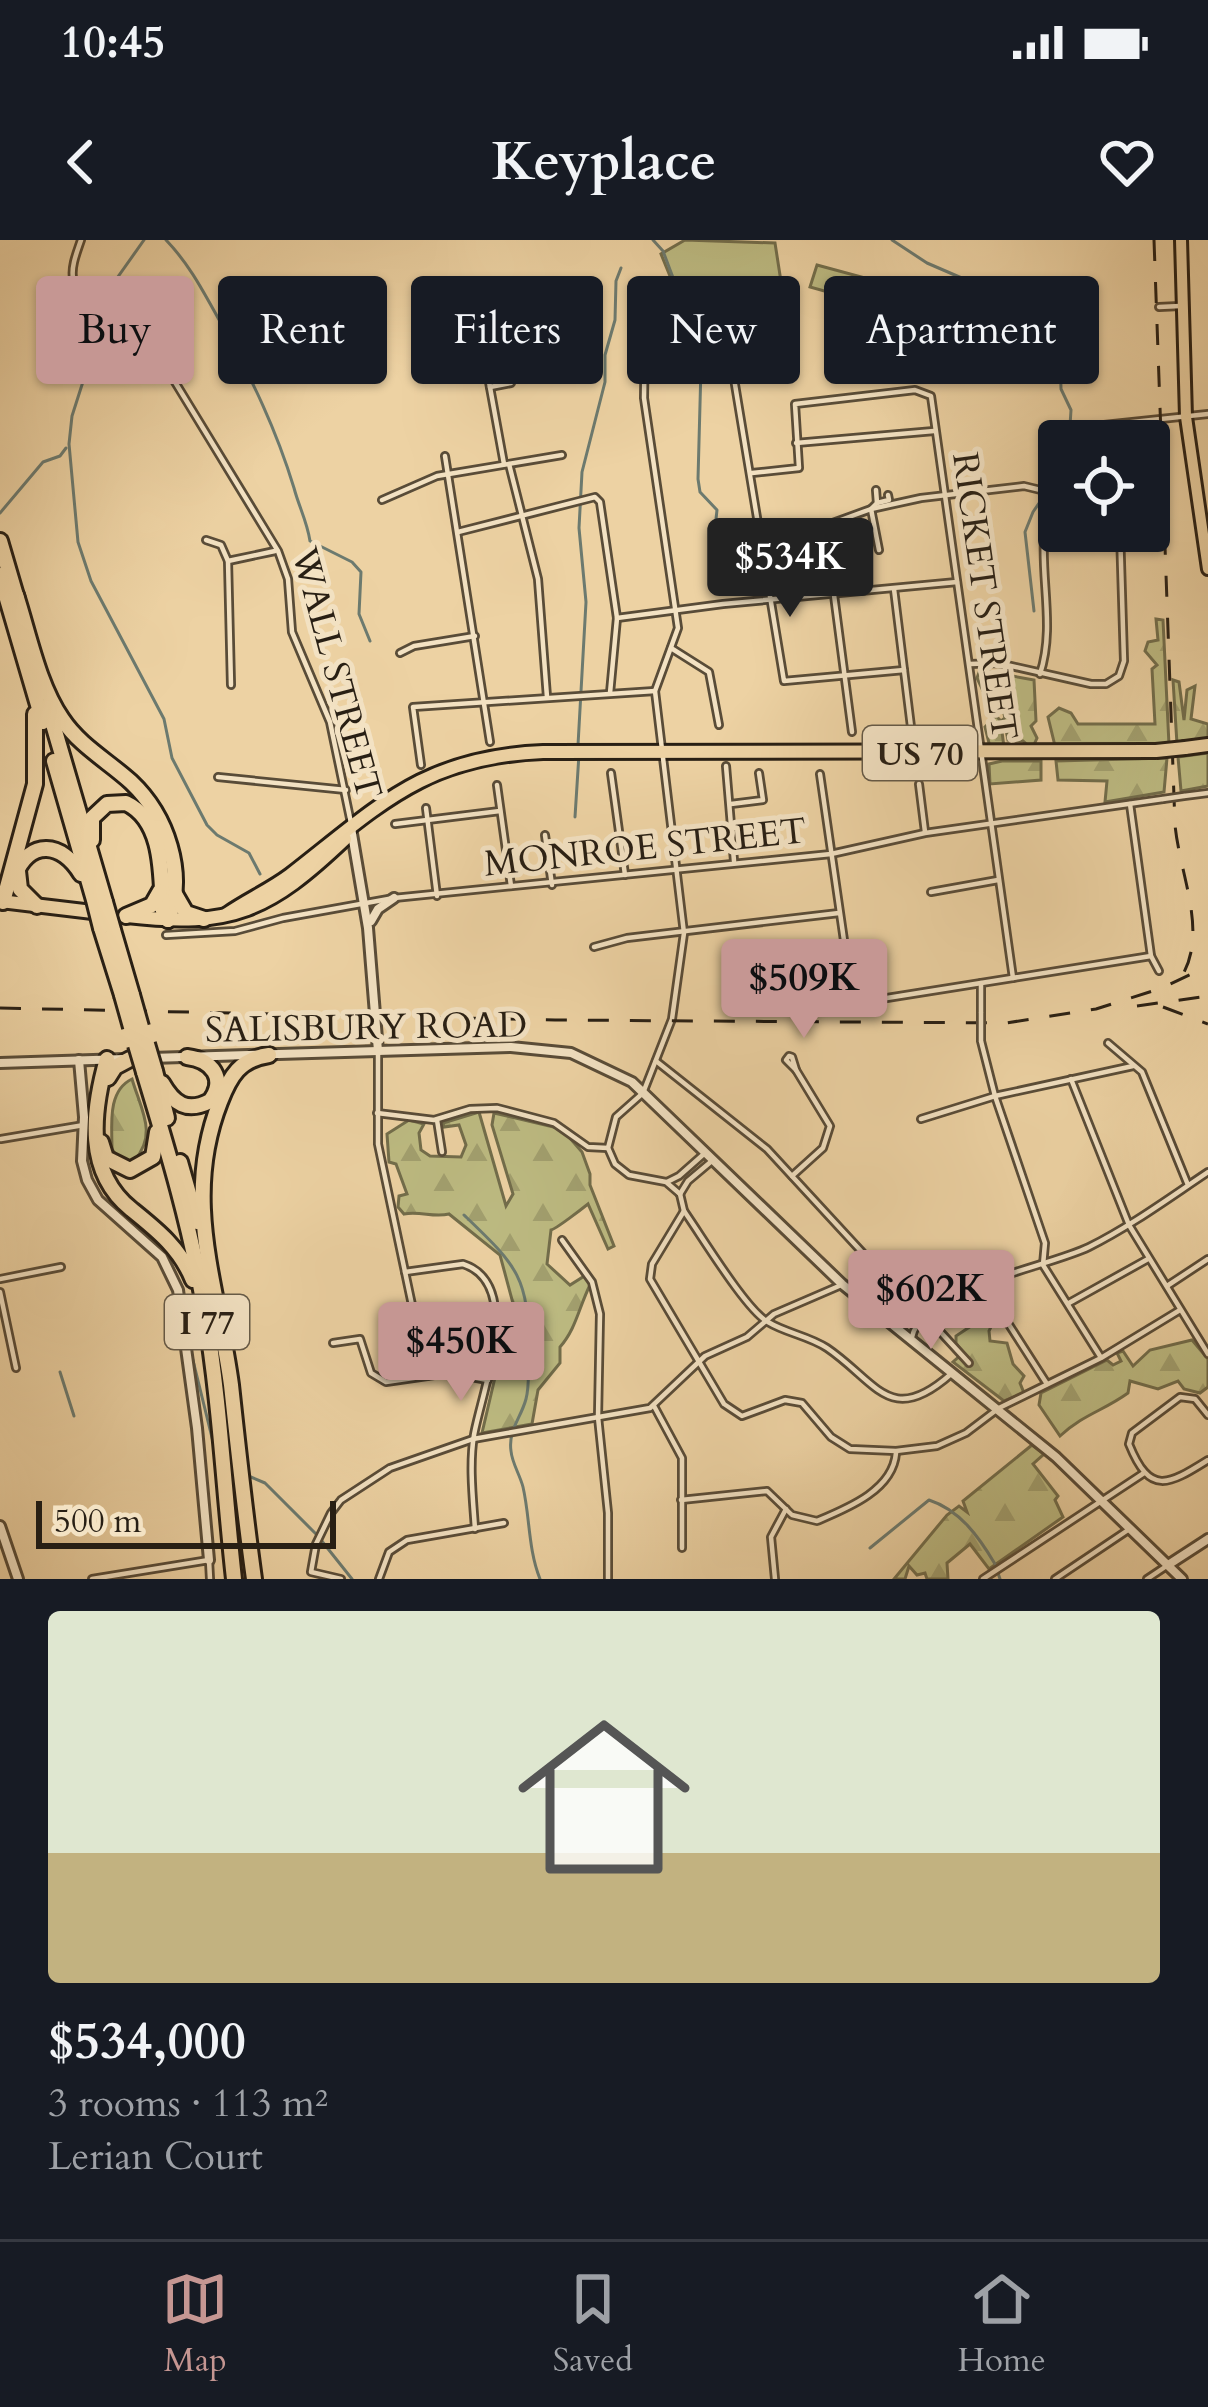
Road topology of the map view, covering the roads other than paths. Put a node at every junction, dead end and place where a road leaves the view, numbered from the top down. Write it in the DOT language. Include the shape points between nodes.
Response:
graph roads {
  1 [pos="81,240"];
  2 [pos="1181,240"];
  3 [pos="1180,306"];
  4 [pos="1159,307"];
  5 [pos="489,384"];
  6 [pos="507,384"];
  7 [pos="644,384"];
  8 [pos="736,384"];
  9 [pos="490,388"];
  10 [pos="1208,414"];
  11 [pos="1186,417"];
  12 [pos="1155,420"];
  13 [pos="937,431"];
  14 [pos="796,443"];
  15 [pos="562,454"];
  16 [pos="445,456"];
  17 [pos="506,464"];
  18 [pos="752,473"];
  19 [pos="448,474"];
  20 [pos="876,490"];
  21 [pos="1038,490"];
  22 [pos="888,495"];
  23 [pos="946,496"];
  24 [pos="382,500"];
  25 [pos="877,503"];
  26 [pos="871,509"];
  27 [pos="525,517"];
  28 [pos="458,532"];
  29 [pos="206,539"];
  30 [pos="0,541"];
  31 [pos="763,541"];
  32 [pos="278,550"];
  33 [pos="879,550"];
  34 [pos="1045,552"];
  35 [pos="1120,552"];
  36 [pos="228,561"];
  37 [pos="1208,569"];
  38 [pos="0,574"];
  39 [pos="958,582"];
  40 [pos="894,590"];
  41 [pos="16,595"];
  42 [pos="834,595"];
  43 [pos="772,601"];
  44 [pos="677,610"];
  45 [pos="616,618"];
  46 [pos="18,636"];
  47 [pos="476,636"];
  48 [pos="670,648"];
  49 [pos="400,653"];
  50 [pos="969,664"];
  51 [pos="904,670"];
  52 [pos="1040,674"];
  53 [pos="844,678"];
  54 [pos="230,685"];
  55 [pos="655,691"];
  56 [pos="610,694"];
  57 [pos="547,697"];
  58 [pos="485,702"];
  59 [pos="718,725"];
  60 [pos="851,732"];
  61 [pos="912,735"];
  62 [pos="490,742"];
  63 [pos="1208,745"];
  64 [pos="663,754"];
  65 [pos="980,754"];
  66 [pos="421,765"];
  67 [pos="726,766"];
  68 [pos="611,773"];
  69 [pos="759,773"];
  70 [pos="820,774"];
  71 [pos="218,777"];
  72 [pos="496,784"];
  73 [pos="919,784"];
  74 [pos="346,790"];
  75 [pos="1208,793"];
  76 [pos="731,804"];
  77 [pos="1130,804"];
  78 [pos="426,808"];
  79 [pos="500,811"];
  80 [pos="427,820"];
  81 [pos="395,824"];
  82 [pos="988,824"];
  83 [pos="352,828"];
  84 [pos="926,832"];
  85 [pos="545,835"];
  86 [pos="831,854"];
  87 [pos="94,864"];
  88 [pos="734,864"];
  89 [pos="678,870"];
  90 [pos="9,875"];
  91 [pos="625,876"];
  92 [pos="161,880"];
  93 [pos="998,880"];
  94 [pos="552,885"];
  95 [pos="512,888"];
  96 [pos="931,892"];
  97 [pos="175,894"];
  98 [pos="436,896"];
  99 [pos="394,898"];
  100 [pos="99,901"];
  101 [pos="2,902"];
  102 [pos="365,902"];
  103 [pos="37,906"];
  104 [pos="839,913"];
  105 [pos="126,916"];
  106 [pos="204,920"];
  107 [pos="167,928"];
  108 [pos="368,928"];
  109 [pos="684,933"];
  110 [pos="594,947"];
  111 [pos="1151,956"];
  112 [pos="1159,971"];
  113 [pos="1013,978"];
  114 [pos="981,983"];
  115 [pos="1108,1043"];
  116 [pos="138,1049"];
  117 [pos="378,1052"];
  118 [pos="269,1054"];
  119 [pos="227,1056"];
  120 [pos="187,1057"];
  121 [pos="82,1060"];
  122 [pos="656,1061"];
  123 [pos="0,1063"];
  124 [pos="1133,1066"];
  125 [pos="796,1070"];
  126 [pos="106,1071"];
  127 [pos="149,1076"];
  128 [pos="1071,1079"];
  129 [pos="223,1086"];
  130 [pos="644,1093"];
  131 [pos="995,1096"];
  132 [pos="377,1112"];
  133 [pos="921,1119"];
  134 [pos="437,1120"];
  135 [pos="84,1125"];
  136 [pos="1,1139"];
  137 [pos="608,1148"];
  138 [pos="442,1152"];
  139 [pos="709,1156"];
  140 [pos="1208,1172"];
  141 [pos="793,1176"];
  142 [pos="666,1182"];
  143 [pos="1188,1185"];
  144 [pos="680,1194"];
  145 [pos="685,1210"];
  146 [pos="1129,1225"];
  147 [pos="562,1240"];
  148 [pos="1148,1258"];
  149 [pos="1208,1259"];
  150 [pos="1042,1265"];
  151 [pos="61,1267"];
  152 [pos="405,1272"];
  153 [pos="0,1279"];
  154 [pos="842,1284"];
  155 [pos="983,1284"];
  156 [pos="214,1285"];
  157 [pos="1166,1287"];
  158 [pos="0,1292"];
  159 [pos="1067,1304"];
  160 [pos="1180,1310"];
  161 [pos="921,1314"];
  162 [pos="765,1322"];
  163 [pos="1208,1332"];
  164 [pos="1199,1339"];
  165 [pos="911,1342"];
  166 [pos="333,1343"];
  167 [pos="1208,1354"];
  168 [pos="1101,1358"];
  169 [pos="969,1363"];
  170 [pos="700,1365"];
  171 [pos="16,1368"];
  172 [pos="952,1374"];
  173 [pos="427,1376"];
  174 [pos="488,1380"];
  175 [pos="1047,1384"];
  176 [pos="218,1406"];
  177 [pos="654,1406"];
  178 [pos="999,1408"];
  179 [pos="1208,1415"];
  180 [pos="598,1417"];
  181 [pos="473,1439"];
  182 [pos="896,1451"];
  183 [pos="1208,1460"];
  184 [pos="1144,1473"];
  185 [pos="681,1500"];
  186 [pos="1102,1500"];
  187 [pos="786,1509"];
  188 [pos="504,1523"];
  189 [pos="0,1526"];
  190 [pos="1130,1528"];
  191 [pos="475,1529"];
  192 [pos="1208,1539"];
  193 [pos="682,1548"];
  194 [pos="208,1560"];
  195 [pos="1168,1565"];
  196 [pos="18,1579"];
  197 [pos="92,1579"];
  198 [pos="211,1579"];
  199 [pos="234,1579"];
  200 [pos="254,1579"];
  201 [pos="341,1579"];
  202 [pos="380,1579"];
  203 [pos="608,1579"];
  204 [pos="775,1579"];
  205 [pos="983,1579"];
  206 [pos="1054,1579"];
  207 [pos="1147,1579"];
  208 [pos="1182,1579"];
  1 -- 32 [label="street, WALL STREET" via="72,275 77,292 153,346"];
  2 -- 3 [label="main road"];
  3 -- 4 [label="street"];
  3 -- 11 [label="main road"];
  5 -- 9 [label="street"];
  6 -- 9 [label="street"];
  7 -- 44 [label="street"];
  8 -- 18 [label="street"];
  9 -- 17 [label="street"];
  10 -- 11 [label="street"];
  11 -- 12 [label="street"];
  11 -- 37 [label="main road"];
  13 -- 14 [label="street"];
  13 -- 14 [label="street, RICKET STREET" via="931,396 915,390 795,404"];
  13 -- 23 [label="street, RICKET STREET"];
  14 -- 18 [label="street" via="799,469"];
  15 -- 17 [label="street"];
  16 -- 19 [label="street"];
  17 -- 19 [label="street"];
  17 -- 27 [label="street"];
  18 -- 31 [label="street"];
  19 -- 24 [label="street"];
  19 -- 28 [label="street"];
  20 -- 25 [label="street"];
  21 -- 23 [label="street"];
  22 -- 25 [label="street"];
  23 -- 26 [label="street"];
  23 -- 39 [label="street, RICKET STREET"];
  25 -- 26 [label="street"];
  26 -- 31 [label="street"];
  26 -- 33 [label="street"];
  27 -- 28 [label="street"];
  27 -- 45 [label="street" via="595,497"];
  27 -- 57 [label="street"];
  28 -- 47 [label="street"];
  29 -- 36 [label="street" via="221,545"];
  30 -- 41 [label="highway, I 77"];
  31 -- 43 [label="street"];
  32 -- 36 [label="street"];
  32 -- 74 [label="street, WALL STREET" via="292,632 330,722"];
  34 -- 52 [label="street"];
  35 -- 52 [label="street" via="1123,669 1106,684"];
  36 -- 54 [label="street"];
  38 -- 46 [label="highway, I 77"];
  39 -- 40 [label="street"];
  39 -- 50 [label="street, RICKET STREET"];
  40 -- 42 [label="street"];
  40 -- 51 [label="street"];
  41 -- 87 [label="highway, I 77"];
  41 -- 97 [label="highway" via="65,724 144,796 163,826"];
  42 -- 43 [label="street"];
  42 -- 53 [label="street"];
  43 -- 44 [label="street"];
  43 -- 53 [label="street" via="784,681"];
  44 -- 45 [label="street"];
  44 -- 48 [label="street"];
  45 -- 56 [label="street"];
  46 -- 90 [label="highway" via="37,764"];
  46 -- 100 [label="highway, I 77"];
  47 -- 49 [label="street"];
  47 -- 58 [label="street"];
  48 -- 55 [label="street"];
  48 -- 59 [label="street" via="709,672"];
  50 -- 52 [label="street"];
  50 -- 65 [label="street, RICKET STREET"];
  51 -- 53 [label="street"];
  51 -- 61 [label="street"];
  53 -- 60 [label="street"];
  55 -- 56 [label="street"];
  55 -- 64 [label="street"];
  56 -- 57 [label="street"];
  57 -- 58 [label="street"];
  58 -- 62 [label="street"];
  58 -- 66 [label="street" via="413,707"];
  63 -- 65 [label="highway, US 70, bridge"];
  64 -- 65 [label="highway, US 70"];
  64 -- 83 [label="highway, US 70" via="533,752 471,760 414,782"];
  64 -- 89 [label="street"];
  65 -- 82 [label="street, RICKET STREET"];
  67 -- 76 [label="street"];
  68 -- 91 [label="street"];
  69 -- 76 [label="street" via="763,800"];
  70 -- 86 [label="street"];
  71 -- 74 [label="street"];
  72 -- 79 [label="street"];
  73 -- 84 [label="street"];
  74 -- 83 [label="street, WALL STREET"];
  75 -- 77 [label="street, MONROE STREET, bridge"];
  76 -- 88 [label="street"];
  77 -- 82 [label="street, MONROE STREET"];
  77 -- 111 [label="street"];
  78 -- 80 [label="street"];
  79 -- 80 [label="street"];
  79 -- 95 [label="street"];
  80 -- 81 [label="street"];
  80 -- 98 [label="street"];
  82 -- 84 [label="street, MONROE STREET"];
  82 -- 93 [label="street, RICKET STREET"];
  83 -- 102 [label="street, WALL STREET"];
  83 -- 106 [label="highway, US 70" via="272,888"];
  84 -- 86 [label="street, MONROE STREET"];
  85 -- 94 [label="street"];
  86 -- 88 [label="street, MONROE STREET"];
  86 -- 104 [label="street"];
  87 -- 92 [label="highway" via="92,818 107,804 126,803 151,830"];
  87 -- 100 [label="highway, I 77"];
  88 -- 89 [label="street, MONROE STREET"];
  89 -- 91 [label="street, MONROE STREET"];
  89 -- 109 [label="street"];
  90 -- 100 [label="highway" via="36,849 56,848"];
  90 -- 101 [label="highway"];
  90 -- 103 [label="highway"];
  91 -- 94 [label="street, MONROE STREET"];
  92 -- 105 [label="highway" via="152,904"];
  92 -- 107 [label="highway"];
  93 -- 96 [label="street"];
  93 -- 113 [label="street, RICKET STREET"];
  94 -- 95 [label="street, MONROE STREET"];
  95 -- 98 [label="street, MONROE STREET"];
  97 -- 106 [label="highway" via="185,914"];
  97 -- 107 [label="highway"];
  98 -- 99 [label="street, MONROE STREET"];
  99 -- 102 [label="street, MONROE STREET"];
  99 -- 108 [label="street"];
  100 -- 116 [label="highway, I 77, bridge"];
  101 -- 103 [label="highway, US 70"];
  102 -- 107 [label="street, MONROE STREET" via="235,931"];
  102 -- 108 [label="street, WALL STREET"];
  103 -- 105 [label="highway, US 70"];
  104 -- 109 [label="street"];
  104 -- 114 [label="street" via="857,999"];
  105 -- 107 [label="highway, US 70"];
  106 -- 107 [label="highway, US 70"];
  108 -- 117 [label="street, WALL STREET"];
  109 -- 110 [label="street"];
  109 -- 122 [label="street" via="677,1002"];
  111 -- 112 [label="street"];
  111 -- 113 [label="street"];
  113 -- 114 [label="street"];
  114 -- 131 [label="street, bridge" via="981,1041"];
  115 -- 124 [label="street"];
  116 -- 120 [label="street, SALISBURY ROAD"];
  116 -- 126 [label="highway"];
  116 -- 127 [label="highway, I 77, bridge"];
  117 -- 118 [label="street, SALISBURY ROAD"];
  117 -- 130 [label="street, SALISBURY ROAD" via="556,1050 605,1066"];
  117 -- 132 [label="street"];
  118 -- 119 [label="street, SALISBURY ROAD"];
  118 -- 129 [label="highway" via="239,1066"];
  119 -- 120 [label="street, SALISBURY ROAD"];
  119 -- 129 [label="highway"];
  120 -- 129 [label="highway" via="212,1066"];
  121 -- 123 [label="street"];
  121 -- 126 [label="highway"];
  121 -- 135 [label="street"];
  122 -- 130 [label="street"];
  122 -- 141 [label="street"];
  124 -- 128 [label="street"];
  124 -- 143 [label="street"];
  125 -- 141 [label="street" via="830,1126 823,1148"];
  126 -- 127 [label="highway" via="101,1144 121,1168 147,1163 157,1148"];
  126 -- 176 [label="highway" via="100,1171 191,1274"];
  127 -- 129 [label="highway" via="184,1107 210,1101"];
  127 -- 156 [label="highway, I 77"];
  127 -- 176 [label="highway, I 77" via="194,1255"];
  128 -- 131 [label="street"];
  128 -- 146 [label="street"];
  129 -- 156 [label="highway" via="200,1179"];
  130 -- 137 [label="street" via="616,1117"];
  130 -- 139 [label="street, SALISBURY ROAD"];
  131 -- 133 [label="street"];
  131 -- 150 [label="street" via="1045,1243"];
  132 -- 134 [label="street"];
  132 -- 152 [label="street"];
  134 -- 137 [label="street" via="497,1108"];
  134 -- 138 [label="street"];
  135 -- 136 [label="street"];
  135 -- 194 [label="street" via="82,1161 93,1192 175,1278"];
  137 -- 142 [label="street" via="629,1175"];
  139 -- 142 [label="street"];
  139 -- 144 [label="street"];
  139 -- 154 [label="street, SALISBURY ROAD"];
  140 -- 143 [label="street"];
  141 -- 161 [label="street"];
  142 -- 144 [label="street"];
  143 -- 146 [label="street"];
  144 -- 145 [label="street"];
  145 -- 162 [label="street"];
  145 -- 170 [label="street" via="650,1279"];
  146 -- 148 [label="street"];
  146 -- 150 [label="street"];
  147 -- 180 [label="street" via="597,1298"];
  148 -- 157 [label="street"];
  148 -- 159 [label="street"];
  149 -- 157 [label="street"];
  150 -- 155 [label="street"];
  150 -- 159 [label="street"];
  151 -- 153 [label="street"];
  152 -- 173 [label="street"];
  152 -- 174 [label="street" via="452,1263 482,1277 497,1338"];
  154 -- 162 [label="street"];
  154 -- 165 [label="street, SALISBURY ROAD"];
  155 -- 161 [label="street"];
  155 -- 175 [label="street"];
  156 -- 200 [label="highway, I 77"];
  157 -- 160 [label="street"];
  158 -- 171 [label="street"];
  159 -- 168 [label="street"];
  160 -- 164 [label="street"];
  160 -- 168 [label="street"];
  161 -- 165 [label="street"];
  161 -- 169 [label="street"];
  162 -- 170 [label="street"];
  162 -- 172 [label="street" via="827,1348 893,1399 928,1394"];
  163 -- 164 [label="street"];
  164 -- 167 [label="street"];
  165 -- 172 [label="street, SALISBURY ROAD"];
  166 -- 173 [label="street" via="360,1339 371,1373 386,1382"];
  168 -- 175 [label="street"];
  170 -- 177 [label="street"];
  170 -- 182 [label="street" via="737,1415 793,1400 840,1444"];
  172 -- 178 [label="street, SALISBURY ROAD"];
  173 -- 174 [label="street"];
  174 -- 181 [label="street"];
  175 -- 178 [label="street"];
  176 -- 199 [label="highway, I 77"];
  177 -- 180 [label="street"];
  177 -- 185 [label="street" via="682,1458"];
  178 -- 182 [label="street" via="949,1442"];
  178 -- 186 [label="street, SALISBURY ROAD"];
  179 -- 184 [label="street" via="1180,1396 1132,1433 1130,1450"];
  180 -- 181 [label="street"];
  180 -- 203 [label="street"];
  181 -- 191 [label="street"];
  181 -- 201 [label="street" via="390,1468 341,1500 322,1528 310,1572"];
  182 -- 187 [label="street" via="884,1482 825,1517 808,1521"];
  183 -- 184 [label="street" via="1174,1482"];
  184 -- 186 [label="street"];
  185 -- 187 [label="street" via="762,1490"];
  185 -- 193 [label="street"];
  186 -- 190 [label="street, SALISBURY ROAD"];
  186 -- 205 [label="street"];
  187 -- 204 [label="street" via="771,1537"];
  188 -- 191 [label="street"];
  189 -- 196 [label="street"];
  190 -- 195 [label="street, SALISBURY ROAD"];
  190 -- 206 [label="street"];
  191 -- 202 [label="street" via="397,1545"];
  192 -- 195 [label="street"];
  194 -- 197 [label="street"];
  194 -- 198 [label="street"];
  195 -- 207 [label="street"];
  195 -- 208 [label="street, SALISBURY ROAD"];
}
